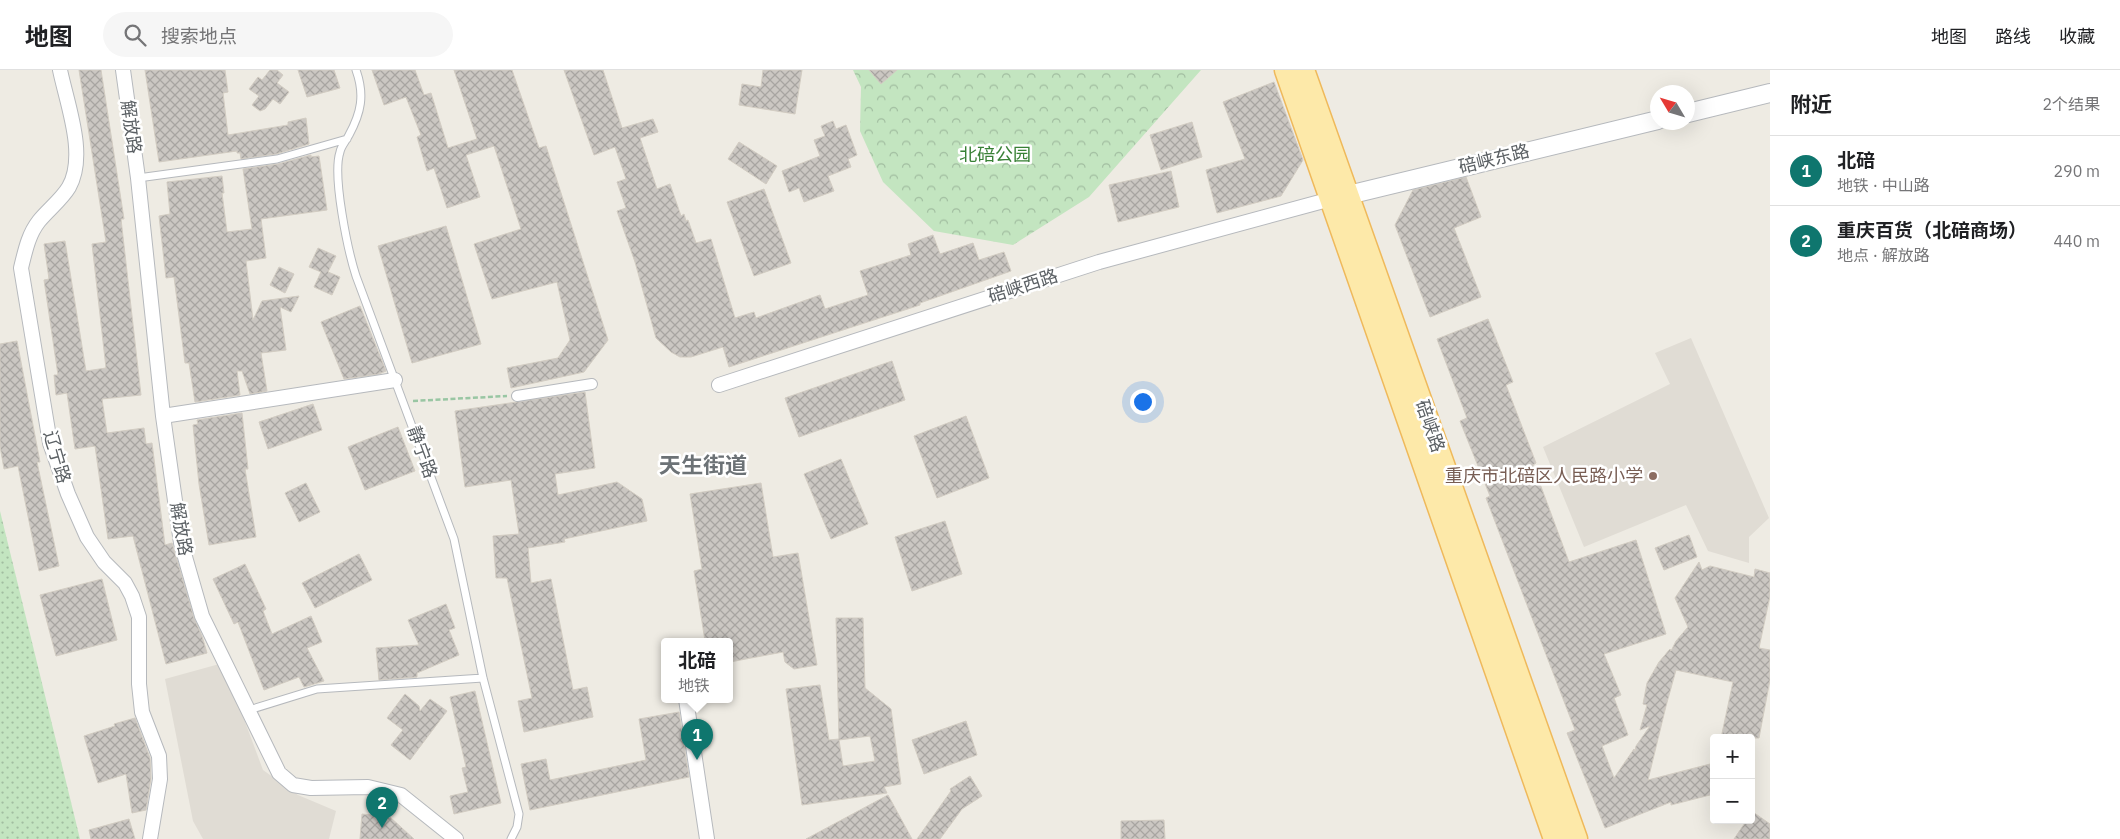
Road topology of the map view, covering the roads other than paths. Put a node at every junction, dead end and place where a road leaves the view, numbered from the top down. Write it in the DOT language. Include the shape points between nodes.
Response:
graph roads {
  1 [pos="60,70"];
  2 [pos="122,70"];
  3 [pos="356,70"];
  4 [pos="1286,70"];
  5 [pos="1303,70"];
  6 [pos="1770,93"];
  7 [pos="1695,111"];
  8 [pos="1650,122"];
  9 [pos="347,139"];
  10 [pos="138,178"];
  11 [pos="1340,197"];
  12 [pos="395,380"];
  13 [pos="592,384"];
  14 [pos="719,385"];
  15 [pos="517,396"];
  16 [pos="163,416"];
  17 [pos="482,678"];
  18 [pos="686,703"];
  19 [pos="248,710"];
  20 [pos="150,839"];
  21 [pos="456,839"];
  22 [pos="511,839"];
  23 [pos="707,839"];
  24 [pos="1555,839"];
  25 [pos="1576,839"];
  1 -- 20 [label="street, 辽宁路" via="76,140 77,164 69,187 37,223 27,243 21,268 50,443 87,537 104,562 125,583 139,618 142,712 159,756 160,779"];
  2 -- 10 [label="street, 解放路"];
  3 -- 9 [label="lane, 静宁路" via="362,101"];
  4 -- 11 [label="main road, 碚峡路"];
  5 -- 11 [label="main road, 碚峡路"];
  6 -- 7 [label="street"];
  8 -- 11 [label="street, 碚峡东路"];
  9 -- 10 [label="lane" via="277,159"];
  9 -- 12 [label="lane, 静宁路" via="340,151 337,169 348,249"];
  10 -- 16 [label="street, 解放路"];
  11 -- 14 [label="street, 碚峡西路" via="1099,262"];
  11 -- 24 [label="main road, 碚峡路"];
  11 -- 25 [label="main road, 碚峡路"];
  12 -- 16 [label="street"];
  12 -- 17 [label="lane, 静宁路" via="454,539"];
  13 -- 15 [label="street"];
  16 -- 19 [label="street, 解放路" via="181,543 202,616"];
  17 -- 19 [label="lane" via="317,689"];
  17 -- 22 [label="lane, 静宁路" via="520,814"];
  18 -- 23 [label="street"];
  19 -- 21 [label="street, 解放路" via="279,773 293,785 311,788 368,787 401,795"];
}
